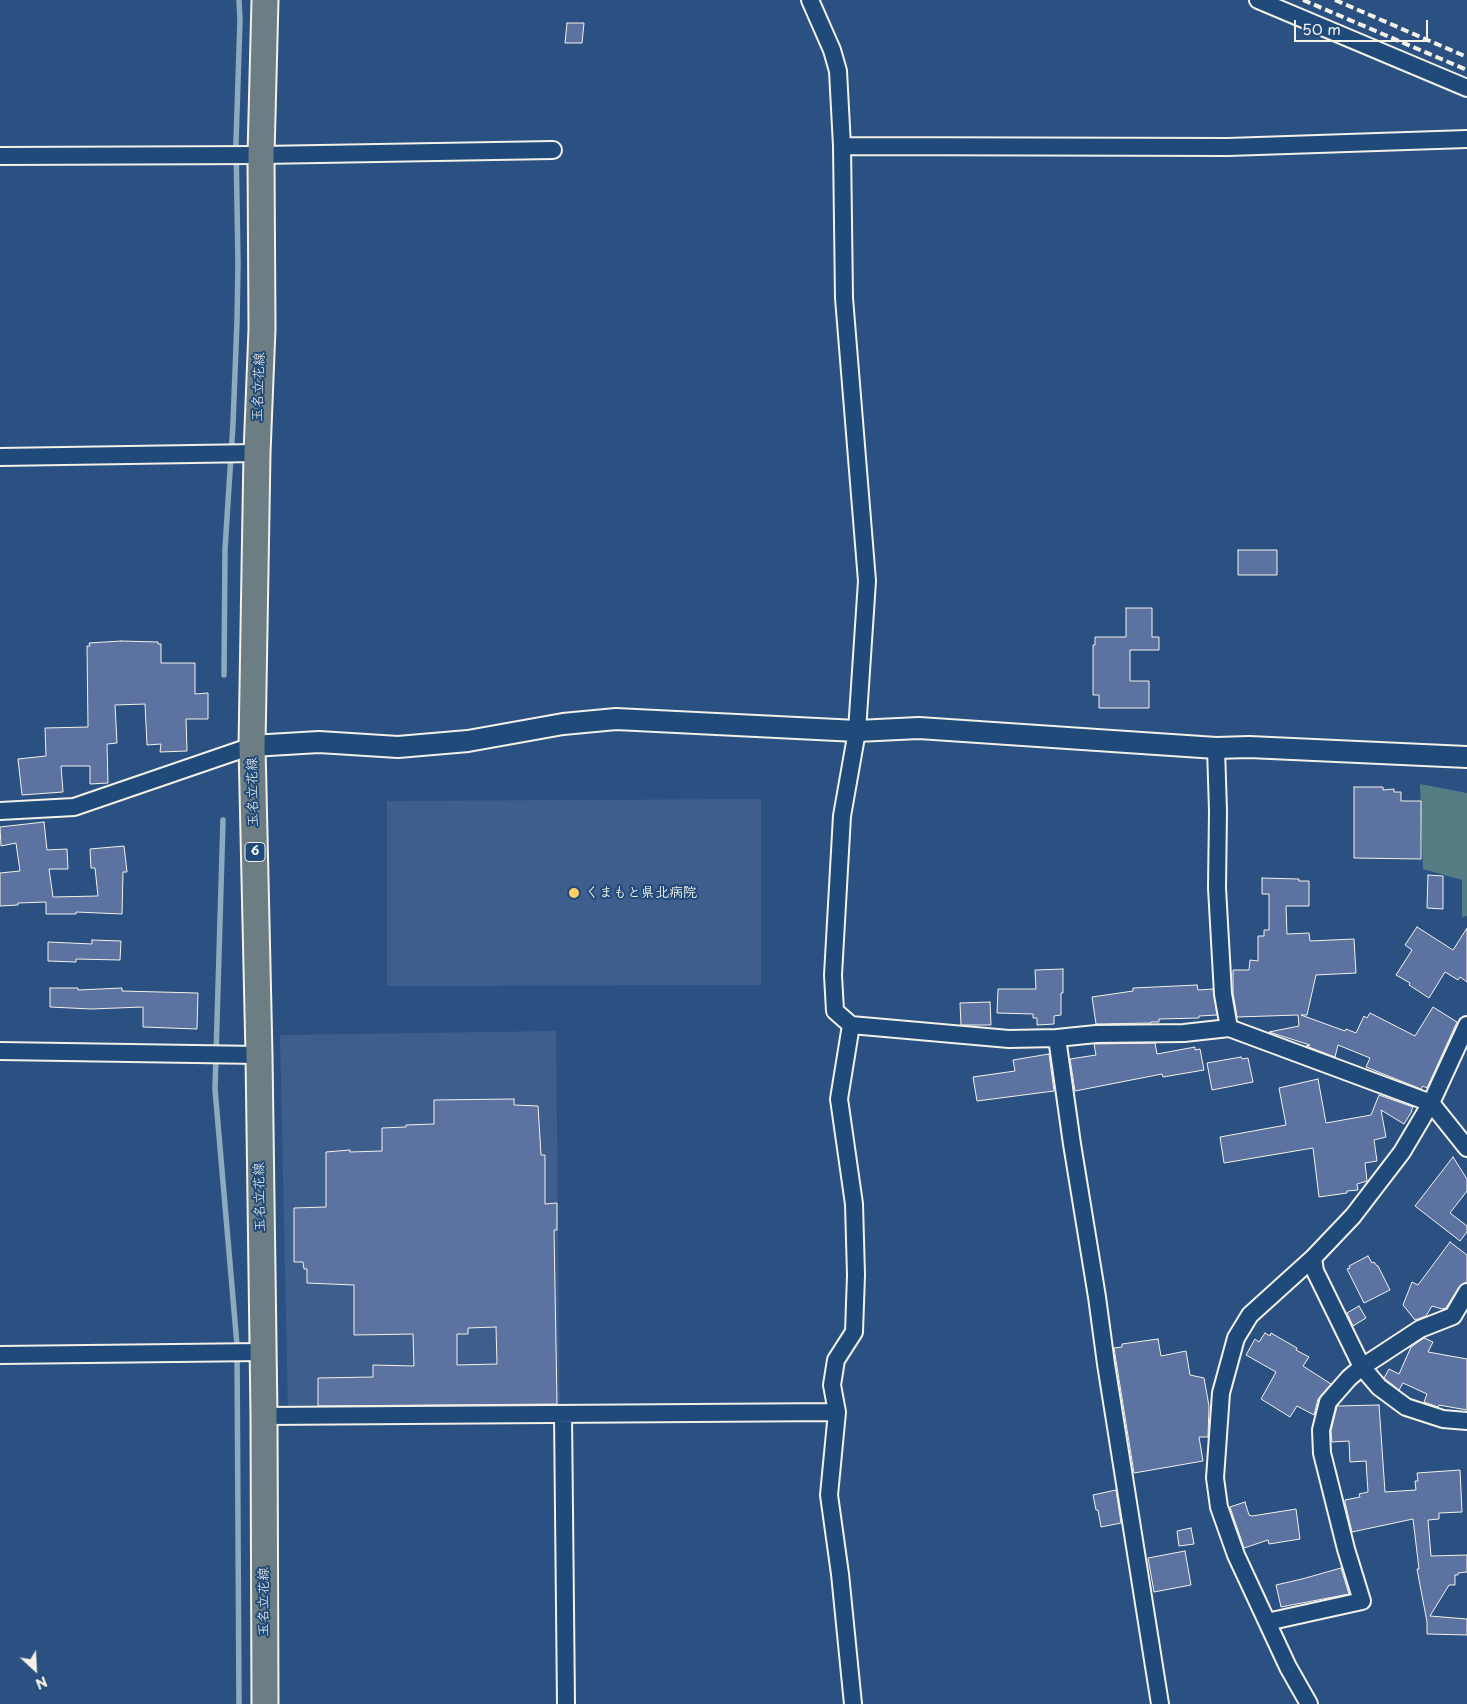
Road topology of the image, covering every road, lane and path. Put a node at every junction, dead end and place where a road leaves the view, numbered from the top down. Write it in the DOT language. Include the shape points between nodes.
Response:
graph roads {
  1 [pos="265,0"];
  2 [pos="810,0"];
  3 [pos="1258,0"];
  4 [pos="1467,88"];
  5 [pos="1467,139"];
  6 [pos="842,146"];
  7 [pos="553,150"];
  8 [pos="261,155"];
  9 [pos="0,156"];
  10 [pos="247,453"];
  11 [pos="0,457"];
  12 [pos="856,731"];
  13 [pos="252,746"];
  14 [pos="1216,748"];
  15 [pos="1467,757"];
  16 [pos="0,811"];
  17 [pos="851,1025"];
  18 [pos="1467,1025"];
  19 [pos="1229,1028"];
  20 [pos="1057,1038"];
  21 [pos="0,1051"];
  22 [pos="259,1055"];
  23 [pos="1431,1103"];
  24 [pos="1467,1148"];
  25 [pos="1313,1258"];
  26 [pos="1467,1292"];
  27 [pos="262,1352"];
  28 [pos="0,1355"];
  29 [pos="1362,1367"];
  30 [pos="837,1412"];
  31 [pos="563,1414"];
  32 [pos="264,1416"];
  33 [pos="1467,1421"];
  34 [pos="1267,1622"];
  35 [pos="264,1704"];
  36 [pos="566,1704"];
  37 [pos="854,1704"];
  38 [pos="1160,1704"];
  39 [pos="1309,1704"];
  1 -- 8 [label="main road, 玉名立花線 / 6"];
  2 -- 6 [label="street" via="838,71"];
  3 -- 4 [label="street"];
  5 -- 6 [label="street" via="1228,147"];
  6 -- 12 [label="street" via="844,298 867,581"];
  7 -- 8 [label="street"];
  8 -- 9 [label="street"];
  8 -- 10 [label="main road, 玉名立花線 / 6" via="262,329"];
  10 -- 11 [label="street"];
  10 -- 13 [label="main road, 玉名立花線 / 6"];
  12 -- 13 [label="street" via="616,719 563,724 468,741 398,747 319,742"];
  12 -- 14 [label="street" via="919,728"];
  12 -- 17 [label="street" via="842,816 832,975 835,1011"];
  13 -- 16 [label="street" via="74,807"];
  13 -- 22 [label="main road, 玉名立花線 / 6"];
  14 -- 15 [label="street"];
  14 -- 19 [label="street" via="1217,888 1223,994"];
  17 -- 20 [label="street" via="1009,1039"];
  17 -- 30 [label="street" via="839,1099 854,1204 854,1332 836,1360 832,1385"];
  18 -- 23 [label="street"];
  19 -- 20 [label="street"];
  19 -- 23 [label="street"];
  20 -- 38 [label="street"];
  21 -- 22 [label="street"];
  22 -- 27 [label="main road, 玉名立花線 / 6"];
  23 -- 24 [label="street"];
  23 -- 25 [label="street" via="1402,1152 1354,1216"];
  25 -- 29 [label="street" via="1315,1271"];
  25 -- 34 [label="street" via="1250,1315 1236,1338 1221,1393 1215,1478 1219,1507 1236,1555"];
  26 -- 29 [label="street" via="1453,1316 1420,1329"];
  27 -- 28 [label="street"];
  27 -- 32 [label="main road, 玉名立花線 / 6"];
  29 -- 33 [label="street" via="1379,1387 1406,1407 1444,1419"];
  29 -- 34 [label="street" via="1328,1402 1321,1430 1330,1491 1362,1601"];
  30 -- 31 [label="street"];
  30 -- 37 [label="street" via="829,1494"];
  31 -- 32 [label="street"];
  31 -- 36 [label="street"];
  32 -- 35 [label="main road, 玉名立花線 / 6"];
  34 -- 39 [label="street"];
}
